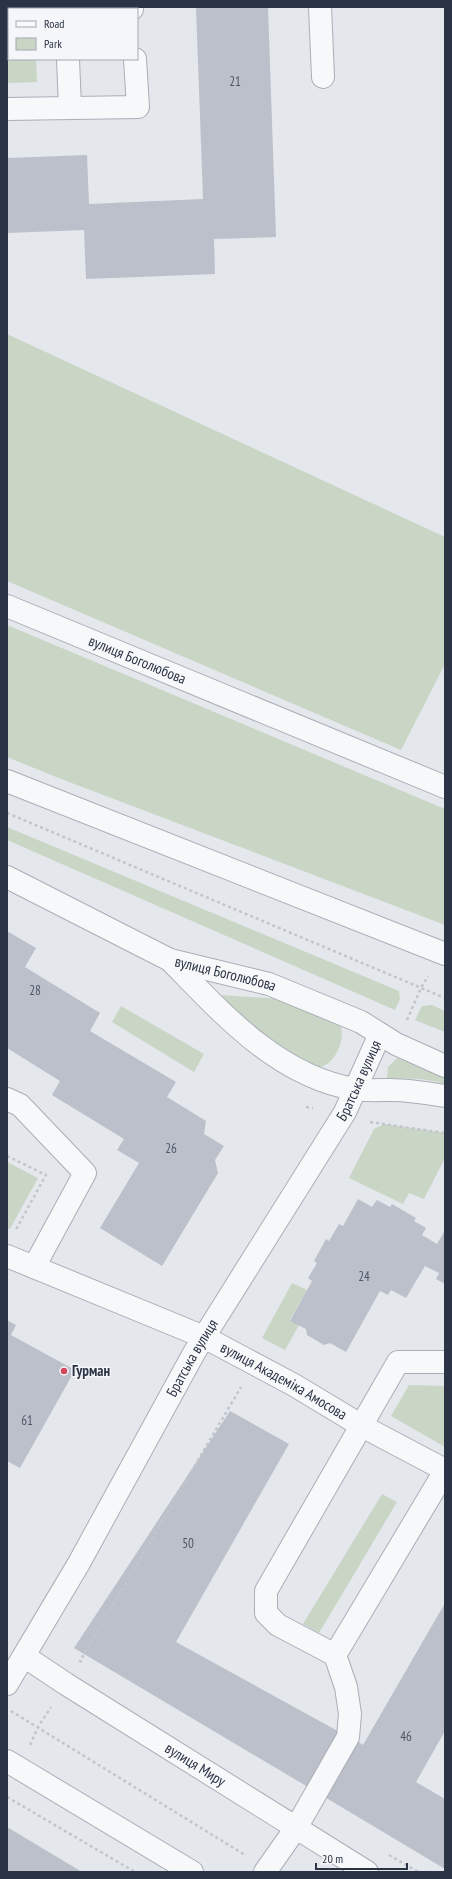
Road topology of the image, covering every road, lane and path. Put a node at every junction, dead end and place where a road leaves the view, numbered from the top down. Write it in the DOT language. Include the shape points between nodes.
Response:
graph roads {
  1 [pos="320,7"];
  2 [pos="68,60"];
  3 [pos="135,60"];
  4 [pos="323,77"];
  5 [pos="70,107"];
  6 [pos="7,109"];
  7 [pos="7,606"];
  8 [pos="7,782"];
  9 [pos="445,787"];
  10 [pos="7,813"];
  11 [pos="7,877"];
  12 [pos="443,953"];
  13 [pos="170,960"];
  14 [pos="421,988"];
  15 [pos="445,998"];
  16 [pos="407,1020"];
  17 [pos="380,1034"];
  18 [pos="445,1066"];
  19 [pos="355,1090"];
  20 [pos="445,1096"];
  21 [pos="7,1099"];
  22 [pos="364,1121"];
  23 [pos="445,1134"];
  24 [pos="7,1156"];
  25 [pos="13,1235"];
  26 [pos="7,1256"];
  27 [pos="34,1267"];
  28 [pos="204,1337"];
  29 [pos="445,1362"];
  30 [pos="243,1383"];
  31 [pos="362,1426"];
  32 [pos="445,1470"];
  33 [pos="335,1655"];
  34 [pos="24,1656"];
  35 [pos="80,1661"];
  36 [pos="7,1684"];
  37 [pos="54,1702"];
  38 [pos="9,1710"];
  39 [pos="38,1727"];
  40 [pos="28,1750"];
  41 [pos="7,1761"];
  42 [pos="7,1797"];
  43 [pos="296,1828"];
  44 [pos="247,1856"];
  45 [pos="135,1872"];
  46 [pos="192,1872"];
  47 [pos="265,1872"];
  48 [pos="367,1872"];
  1 -- 4 [label="street"];
  2 -- 5 [label="street"];
  3 -- 5 [label="street" via="138,107"];
  5 -- 6 [label="street"];
  7 -- 9 [label="street, вулиця Боголюбова"];
  8 -- 12 [label="street"];
  10 -- 14 [label="path"];
  11 -- 13 [label="street, вулиця Боголюбова"];
  12 -- 14 [label="path"];
  13 -- 17 [label="street, вулиця Боголюбова" via="269,984 361,1022"];
  13 -- 19 [label="street" via="211,1002 268,1053 302,1073"];
  14 -- 15 [label="path"];
  14 -- 16 [label="path"];
  17 -- 18 [label="street, вулиця Боголюбова"];
  17 -- 19 [label="street, Братська вулиця"];
  19 -- 20 [label="street" via="403,1090"];
  19 -- 28 [label="street, Братська вулиця" via="345,1112"];
  21 -- 27 [label="street" via="20,1105 85,1173"];
  22 -- 23 [label="path"];
  24 -- 25 [label="path" via="46,1176"];
  26 -- 27 [label="street, вулиця Академіка Амосова"];
  27 -- 28 [label="street, вулиця Академіка Амосова"];
  28 -- 31 [label="street, вулиця Академіка Амосова" via="294,1385"];
  28 -- 34 [label="street, Братська вулиця" via="80,1563"];
  29 -- 31 [label="street" via="398,1362"];
  30 -- 35 [label="path"];
  31 -- 32 [label="street, вулиця Академіка Амосова"];
  31 -- 33 [label="street" via="266,1591 266,1613 278,1625"];
  32 -- 33 [label="street"];
  33 -- 43 [label="street" via="346,1687 350,1714 348,1738"];
  34 -- 36 [label="street, Братська вулиця"];
  34 -- 43 [label="street, вулиця Миру"];
  37 -- 39 [label="path"];
  38 -- 39 [label="path"];
  39 -- 40 [label="path"];
  39 -- 44 [label="path"];
  41 -- 46 [label="street"];
  42 -- 45 [label="path"];
  43 -- 47 [label="street"];
  43 -- 48 [label="street, вулиця Миру"];
}
